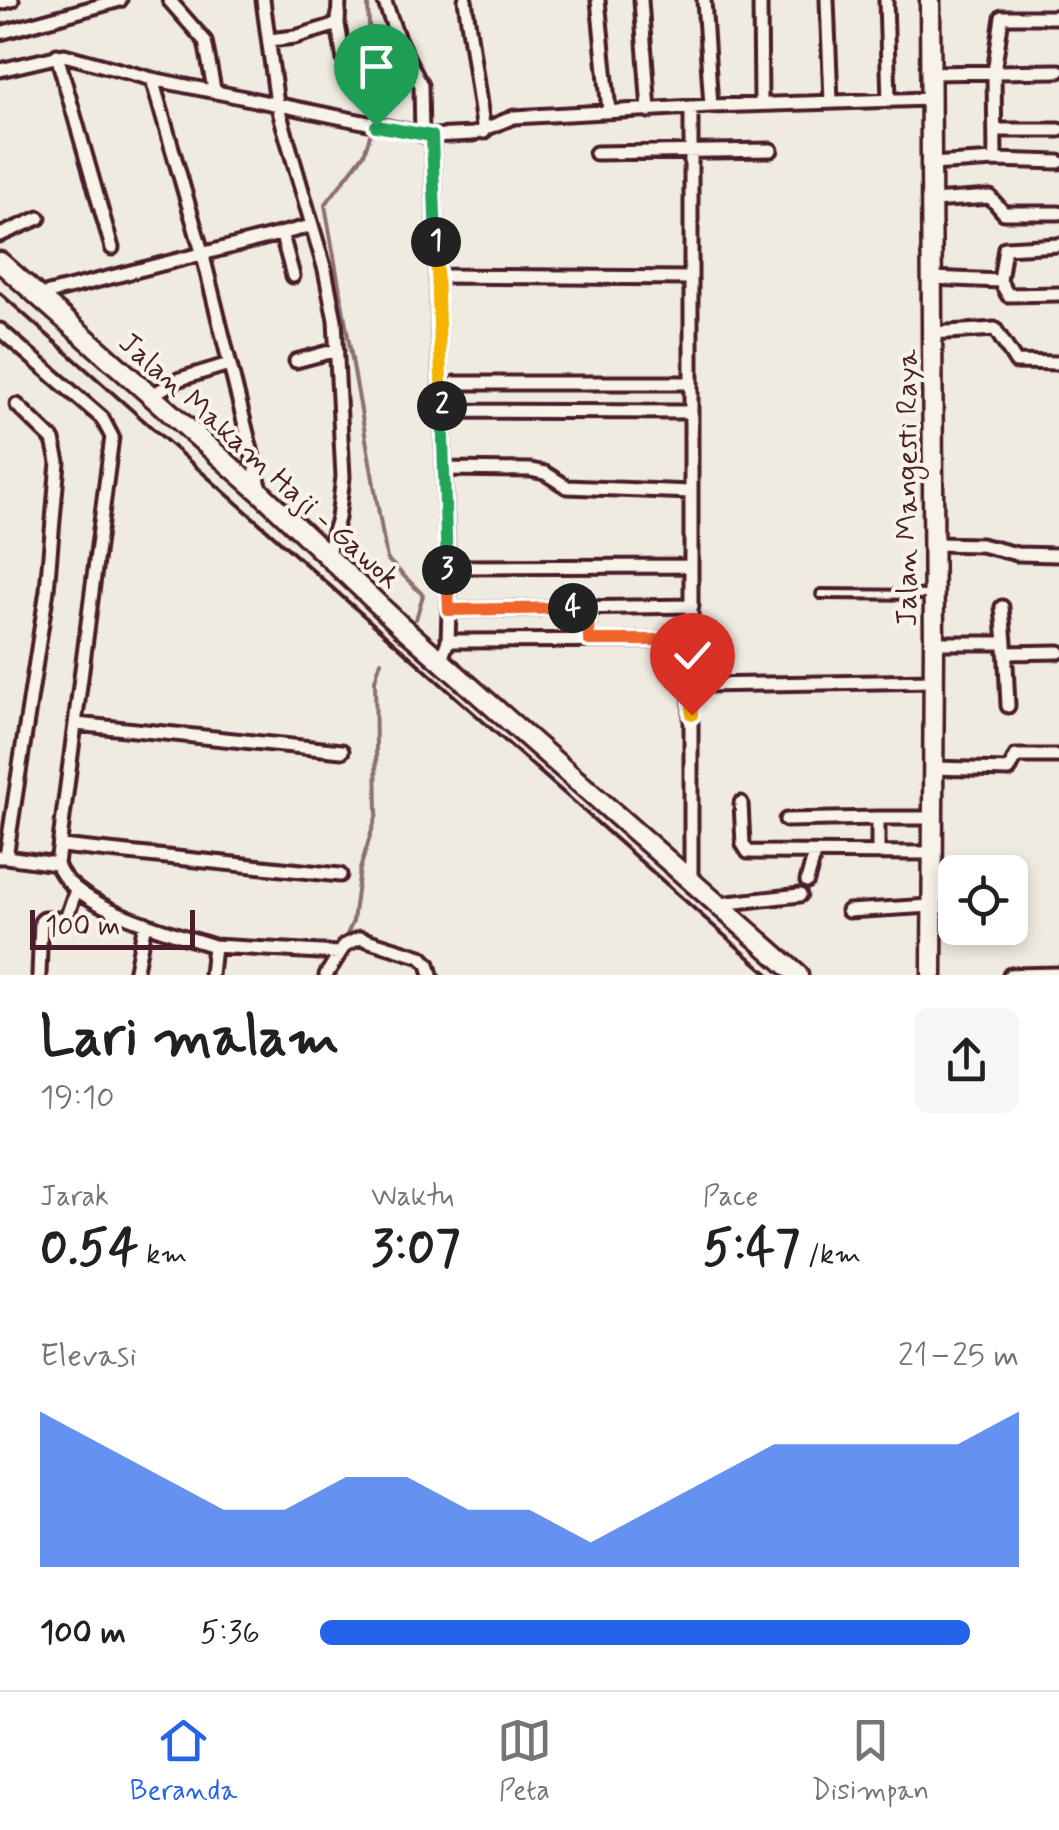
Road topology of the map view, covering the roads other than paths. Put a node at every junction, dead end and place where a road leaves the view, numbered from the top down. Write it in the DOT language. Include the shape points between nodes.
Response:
graph roads {
  1 [pos="12,0"];
  2 [pos="120,0"];
  3 [pos="169,0"];
  4 [pos="263,0"];
  5 [pos="340,0"];
  6 [pos="384,0"];
  7 [pos="465,0"];
  8 [pos="598,0"];
  9 [pos="641,0"];
  10 [pos="704,0"];
  11 [pos="760,0"];
  12 [pos="827,0"];
  13 [pos="886,0"];
  14 [pos="930,0"];
  15 [pos="0,3"];
  16 [pos="1059,18"];
  17 [pos="338,24"];
  18 [pos="0,32"];
  19 [pos="268,40"];
  20 [pos="57,55"];
  21 [pos="344,60"];
  22 [pos="0,70"];
  23 [pos="1059,71"];
  24 [pos="994,72"];
  25 [pos="930,73"];
  26 [pos="152,79"];
  27 [pos="214,89"];
  28 [pos="889,100"];
  29 [pos="929,100"];
  30 [pos="831,102"];
  31 [pos="277,104"];
  32 [pos="761,104"];
  33 [pos="711,106"];
  34 [pos="692,108"];
  35 [pos="649,111"];
  36 [pos="608,112"];
  37 [pos="995,130"];
  38 [pos="1059,130"];
  39 [pos="484,132"];
  40 [pos="427,135"];
  41 [pos="772,150"];
  42 [pos="692,152"];
  43 [pos="596,153"];
  44 [pos="995,160"];
  45 [pos="1059,162"];
  46 [pos="931,164"];
  47 [pos="932,201"];
  48 [pos="1059,213"];
  49 [pos="39,218"];
  50 [pos="311,226"];
  51 [pos="282,234"];
  52 [pos="0,235"];
  53 [pos="1059,245"];
  54 [pos="112,248"];
  55 [pos="202,252"];
  56 [pos="0,262"];
  57 [pos="292,276"];
  58 [pos="443,276"];
  59 [pos="691,278"];
  60 [pos="932,278"];
  61 [pos="1000,281"];
  62 [pos="1059,294"];
  63 [pos="38,296"];
  64 [pos="0,330"];
  65 [pos="932,333"];
  66 [pos="337,350"];
  67 [pos="296,361"];
  68 [pos="1059,363"];
  69 [pos="230,364"];
  70 [pos="455,383"];
  71 [pos="691,383"];
  72 [pos="150,396"];
  73 [pos="17,405"];
  74 [pos="442,411"];
  75 [pos="691,412"];
  76 [pos="446,469"];
  77 [pos="691,492"];
  78 [pos="262,494"];
  79 [pos="934,544"];
  80 [pos="1059,555"];
  81 [pos="327,556"];
  82 [pos="687,566"];
  83 [pos="447,567"];
  84 [pos="821,594"];
  85 [pos="933,595"];
  86 [pos="692,606"];
  87 [pos="1002,607"];
  88 [pos="588,608"];
  89 [pos="449,610"];
  90 [pos="589,640"];
  91 [pos="692,640"];
  92 [pos="934,643"];
  93 [pos="1005,648"];
  94 [pos="444,650"];
  95 [pos="1059,652"];
  96 [pos="934,681"];
  97 [pos="703,685"];
  98 [pos="1008,706"];
  99 [pos="76,724"];
  100 [pos="342,751"];
  101 [pos="1059,756"];
  102 [pos="932,768"];
  103 [pos="742,803"];
  104 [pos="878,818"];
  105 [pos="932,818"];
  106 [pos="786,820"];
  107 [pos="60,846"];
  108 [pos="878,851"];
  109 [pos="932,852"];
  110 [pos="815,853"];
  111 [pos="3,857"];
  112 [pos="56,864"];
  113 [pos="340,875"];
  114 [pos="691,879"];
  115 [pos="807,881"];
  116 [pos="76,890"];
  117 [pos="800,895"];
  118 [pos="719,904"];
  119 [pos="931,906"];
  120 [pos="848,911"];
  121 [pos="145,923"];
  122 [pos="214,946"];
  123 [pos="334,952"];
  124 [pos="1059,974"];
  125 [pos="39,975"];
  126 [pos="135,975"];
  127 [pos="211,975"];
  128 [pos="326,975"];
  129 [pos="431,975"];
  130 [pos="798,975"];
  131 [pos="932,975"];
  132 [pos="1010,975"];
  1 -- 15 [label="street"];
  2 -- 18 [label="street"];
  3 -- 27 [label="street" via="205,41"];
  4 -- 19 [label="street"];
  5 -- 17 [label="street"];
  6 -- 40 [label="street" via="421,84"];
  7 -- 39 [label="street"];
  8 -- 36 [label="street"];
  9 -- 35 [label="street"];
  10 -- 33 [label="street"];
  11 -- 32 [label="street"];
  12 -- 30 [label="street"];
  13 -- 28 [label="street"];
  14 -- 25 [label="street, Jalan Mangesti Raya"];
  16 -- 24 [label="street" via="1002,17"];
  17 -- 19 [label="street"];
  17 -- 21 [label="street"];
  19 -- 31 [label="street"];
  20 -- 22 [label="street"];
  20 -- 26 [label="street"];
  20 -- 54 [label="street"];
  23 -- 24 [label="street"];
  24 -- 25 [label="street"];
  24 -- 37 [label="street"];
  25 -- 29 [label="street, Jalan Mangesti Raya"];
  26 -- 27 [label="street"];
  26 -- 55 [label="street"];
  27 -- 31 [label="street"];
  28 -- 29 [label="street"];
  28 -- 30 [label="street"];
  29 -- 46 [label="street, Jalan Mangesti Raya"];
  30 -- 32 [label="street"];
  31 -- 40 [label="street"];
  31 -- 50 [label="street"];
  32 -- 33 [label="street"];
  33 -- 34 [label="street"];
  34 -- 35 [label="street"];
  34 -- 42 [label="street"];
  35 -- 36 [label="street"];
  36 -- 39 [label="street" via="510,118"];
  37 -- 38 [label="street"];
  37 -- 44 [label="street"];
  39 -- 40 [label="street"];
  40 -- 74 [label="street"];
  41 -- 42 [label="street"];
  42 -- 43 [label="street"];
  42 -- 59 [label="street"];
  44 -- 45 [label="street"];
  44 -- 46 [label="street"];
  46 -- 47 [label="street, Jalan Mangesti Raya"];
  47 -- 48 [label="street" via="990,197 1004,213"];
  47 -- 60 [label="street, Jalan Mangesti Raya"];
  49 -- 52 [label="street"];
  50 -- 51 [label="street"];
  50 -- 66 [label="street" via="331,295"];
  51 -- 55 [label="street"];
  51 -- 57 [label="street"];
  53 -- 61 [label="street" via="1005,248"];
  55 -- 63 [label="street"];
  55 -- 69 [label="street"];
  56 -- 63 [label="street, Jalan Makam Haji - Gawok"];
  58 -- 59 [label="street"];
  59 -- 71 [label="street"];
  60 -- 61 [label="street"];
  60 -- 65 [label="street, Jalan Mangesti Raya"];
  61 -- 62 [label="street" via="1008,295"];
  63 -- 72 [label="street, Jalan Makam Haji - Gawok"];
  64 -- 99 [label="street" via="102,418 112,437"];
  65 -- 68 [label="street" via="996,329 1016,362"];
  65 -- 79 [label="street, Jalan Mangesti Raya"];
  66 -- 67 [label="street"];
  66 -- 81 [label="street" via="343,478"];
  69 -- 72 [label="street"];
  69 -- 78 [label="street"];
  70 -- 71 [label="street"];
  71 -- 75 [label="street"];
  72 -- 78 [label="street, Jalan Makam Haji - Gawok"];
  73 -- 111 [label="street" via="53,440 58,462 47,590"];
  74 -- 75 [label="street"];
  74 -- 83 [label="street"];
  75 -- 77 [label="street"];
  76 -- 77 [label="street" via="531,470 567,487"];
  77 -- 86 [label="street"];
  78 -- 81 [label="street, Jalan Makam Haji - Gawok"];
  79 -- 80 [label="street"];
  79 -- 85 [label="street, Jalan Mangesti Raya"];
  81 -- 94 [label="street, Jalan Makam Haji - Gawok" via="407,631"];
  82 -- 83 [label="street"];
  83 -- 89 [label="street"];
  84 -- 85 [label="lane"];
  85 -- 92 [label="street, Jalan Mangesti Raya"];
  86 -- 88 [label="street"];
  86 -- 91 [label="street"];
  87 -- 93 [label="street"];
  88 -- 89 [label="street"];
  88 -- 90 [label="street"];
  89 -- 94 [label="street"];
  90 -- 91 [label="street"];
  90 -- 94 [label="street"];
  91 -- 114 [label="street"];
  92 -- 93 [label="street"];
  92 -- 96 [label="street, Jalan Mangesti Raya"];
  93 -- 95 [label="street"];
  93 -- 98 [label="street"];
  94 -- 114 [label="street, Jalan Makam Haji - Gawok"];
  96 -- 97 [label="street"];
  96 -- 102 [label="street, Jalan Mangesti Raya"];
  99 -- 100 [label="street"];
  99 -- 107 [label="street"];
  101 -- 102 [label="street" via="1016,756 1009,770"];
  102 -- 105 [label="street, Jalan Mangesti Raya"];
  103 -- 110 [label="street" via="746,851"];
  104 -- 105 [label="street"];
  104 -- 106 [label="street"];
  104 -- 108 [label="street"];
  105 -- 109 [label="street, Jalan Mangesti Raya"];
  107 -- 112 [label="street"];
  107 -- 113 [label="street"];
  108 -- 109 [label="street"];
  108 -- 110 [label="street"];
  109 -- 119 [label="street, Jalan Mangesti Raya"];
  110 -- 115 [label="street"];
  111 -- 112 [label="street"];
  112 -- 116 [label="street"];
  114 -- 118 [label="street, Jalan Makam Haji - Gawok"];
  116 -- 121 [label="street"];
  116 -- 125 [label="street" via="66,919 40,922"];
  117 -- 118 [label="street"];
  118 -- 130 [label="street, Jalan Makam Haji - Gawok"];
  119 -- 120 [label="street"];
  119 -- 131 [label="street, Jalan Mangesti Raya"];
  121 -- 122 [label="street"];
  121 -- 126 [label="street"];
  122 -- 123 [label="street"];
  122 -- 127 [label="street"];
  123 -- 128 [label="street"];
  123 -- 129 [label="street" via="364,939 421,957"];
  124 -- 132 [label="street"];
}
